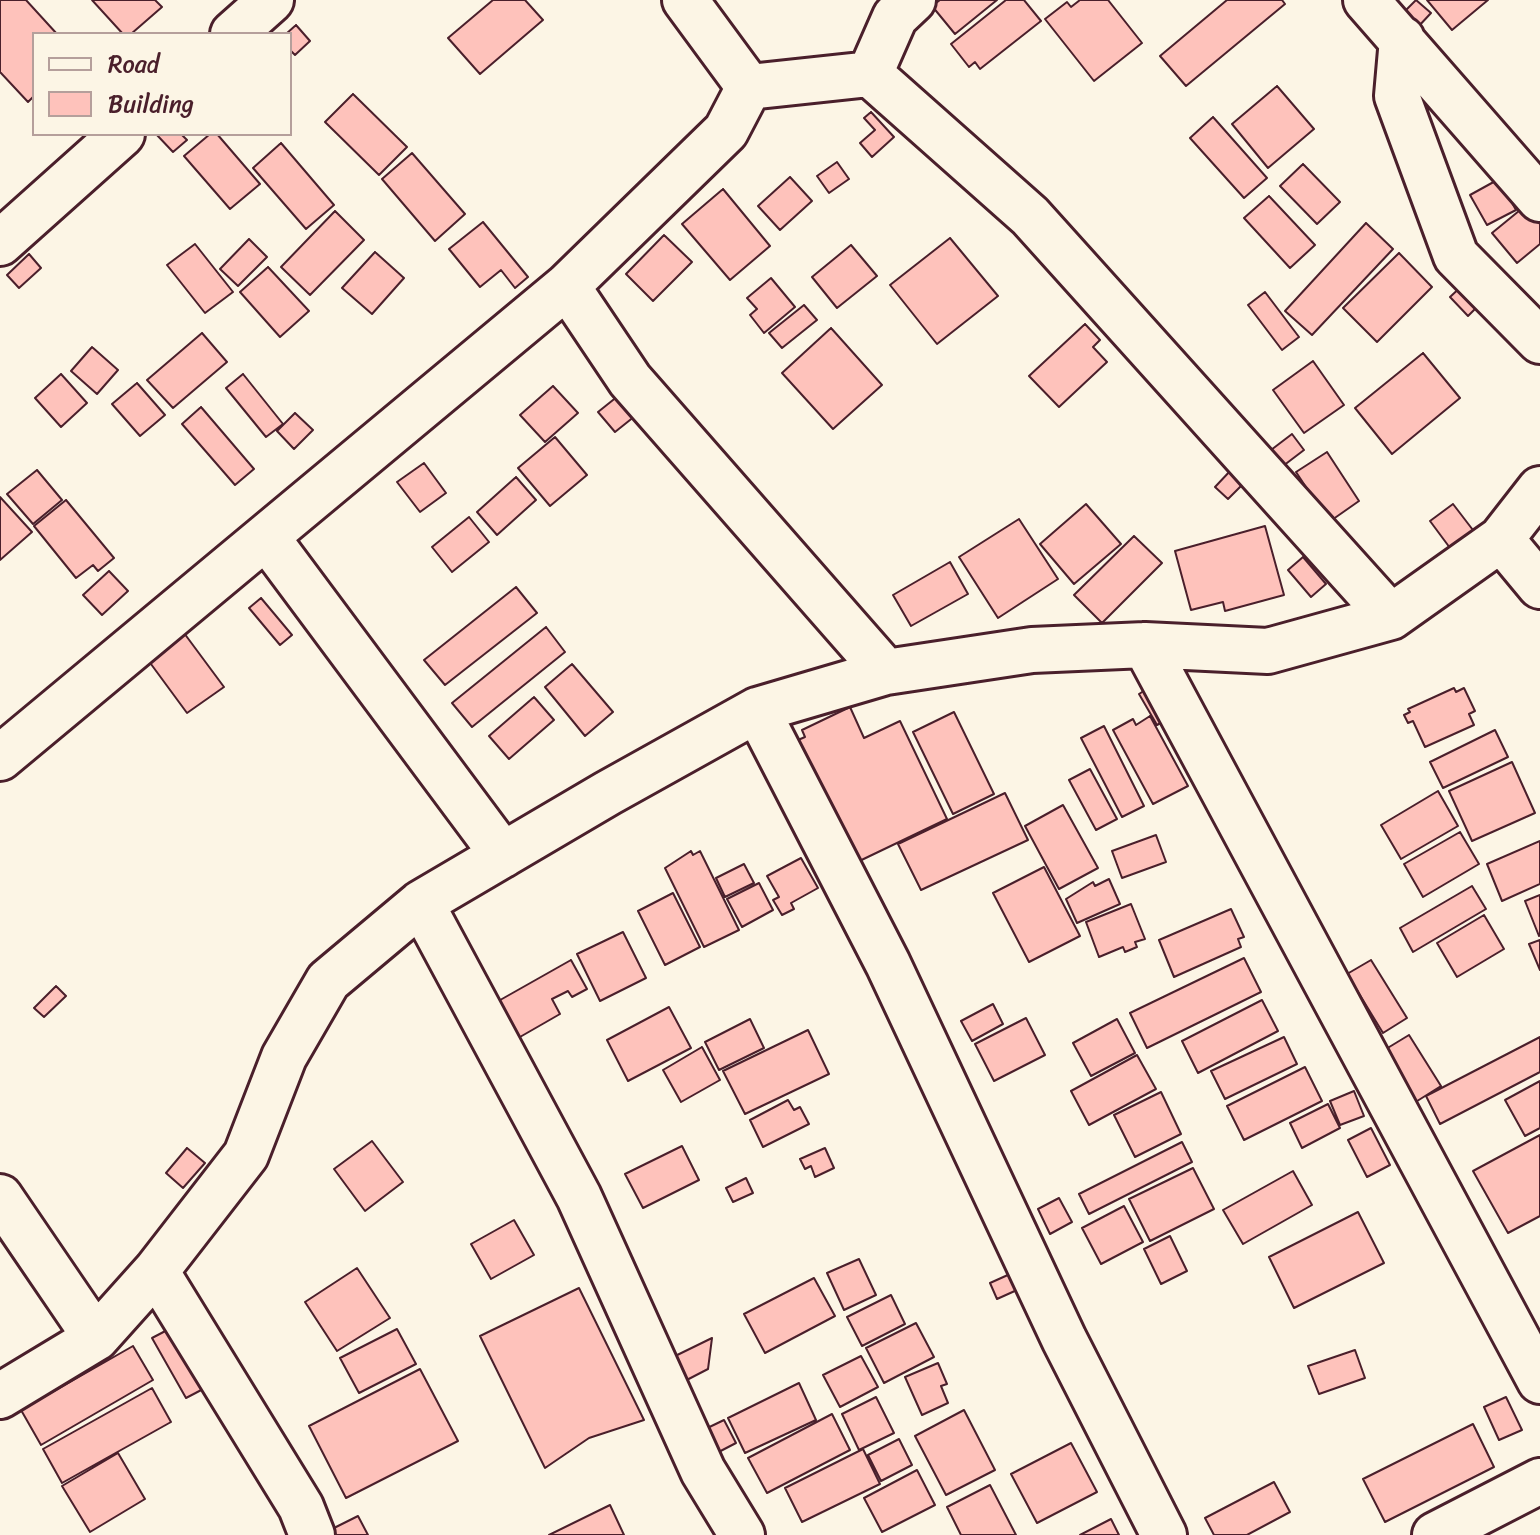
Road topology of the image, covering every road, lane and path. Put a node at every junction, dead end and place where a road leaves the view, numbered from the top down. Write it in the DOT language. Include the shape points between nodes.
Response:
graph roads {
  1 [pos="271,0"];
  2 [pos="685,0"];
  3 [pos="913,0"];
  4 [pos="1366,0"];
  5 [pos="235,32"];
  6 [pos="1402,39"];
  7 [pos="870,74"];
  8 [pos="749,87"];
  9 [pos="120,136"];
  10 [pos="1540,199"];
  11 [pos="4,232"];
  12 [pos="567,286"];
  13 [pos="1540,341"];
  14 [pos="1540,489"];
  15 [pos="267,538"];
  16 [pos="1501,539"];
  17 [pos="1540,586"];
  18 [pos="1391,617"];
  19 [pos="1145,645"];
  20 [pos="886,672"];
  21 [pos="757,710"];
  22 [pos="0,758"];
  23 [pos="503,855"];
  24 [pos="421,903"];
  25 [pos="0,1197"];
  26 [pos="156,1271"];
  27 [pos="96,1338"];
  28 [pos="1540,1381"];
  29 [pos="0,1396"];
  30 [pos="1540,1481"];
  31 [pos="312,1535"];
  32 [pos="742,1535"];
  33 [pos="1164,1535"];
  34 [pos="1435,1535"];
  1 -- 5 [label="street"];
  2 -- 8 [label="street"];
  3 -- 7 [label="street" via="895,17"];
  4 -- 6 [label="street"];
  6 -- 10 [label="street"];
  6 -- 13 [label="street" via="1397,96 1456,256"];
  7 -- 8 [label="street"];
  7 -- 18 [label="street" via="1030,216"];
  8 -- 12 [label="street" via="726,131"];
  9 -- 11 [label="street"];
  12 -- 15 [label="street"];
  12 -- 20 [label="street" via="630,380"];
  14 -- 16 [label="street"];
  15 -- 22 [label="street"];
  15 -- 23 [label="street"];
  16 -- 17 [label="street"];
  16 -- 18 [label="street"];
  18 -- 19 [label="street" via="1268,651"];
  19 -- 20 [label="street" via="1032,650"];
  19 -- 28 [label="street"];
  20 -- 21 [label="street"];
  21 -- 23 [label="street"];
  21 -- 33 [label="street" via="888,964 1064,1339"];
  23 -- 24 [label="street"];
  24 -- 26 [label="street" via="328,981 284,1057 246,1155"];
  24 -- 32 [label="street" via="579,1197 703,1471"];
  25 -- 27 [label="street"];
  26 -- 27 [label="street"];
  26 -- 31 [label="street" via="301,1507"];
  27 -- 29 [label="street"];
  30 -- 34 [label="street"];
}
